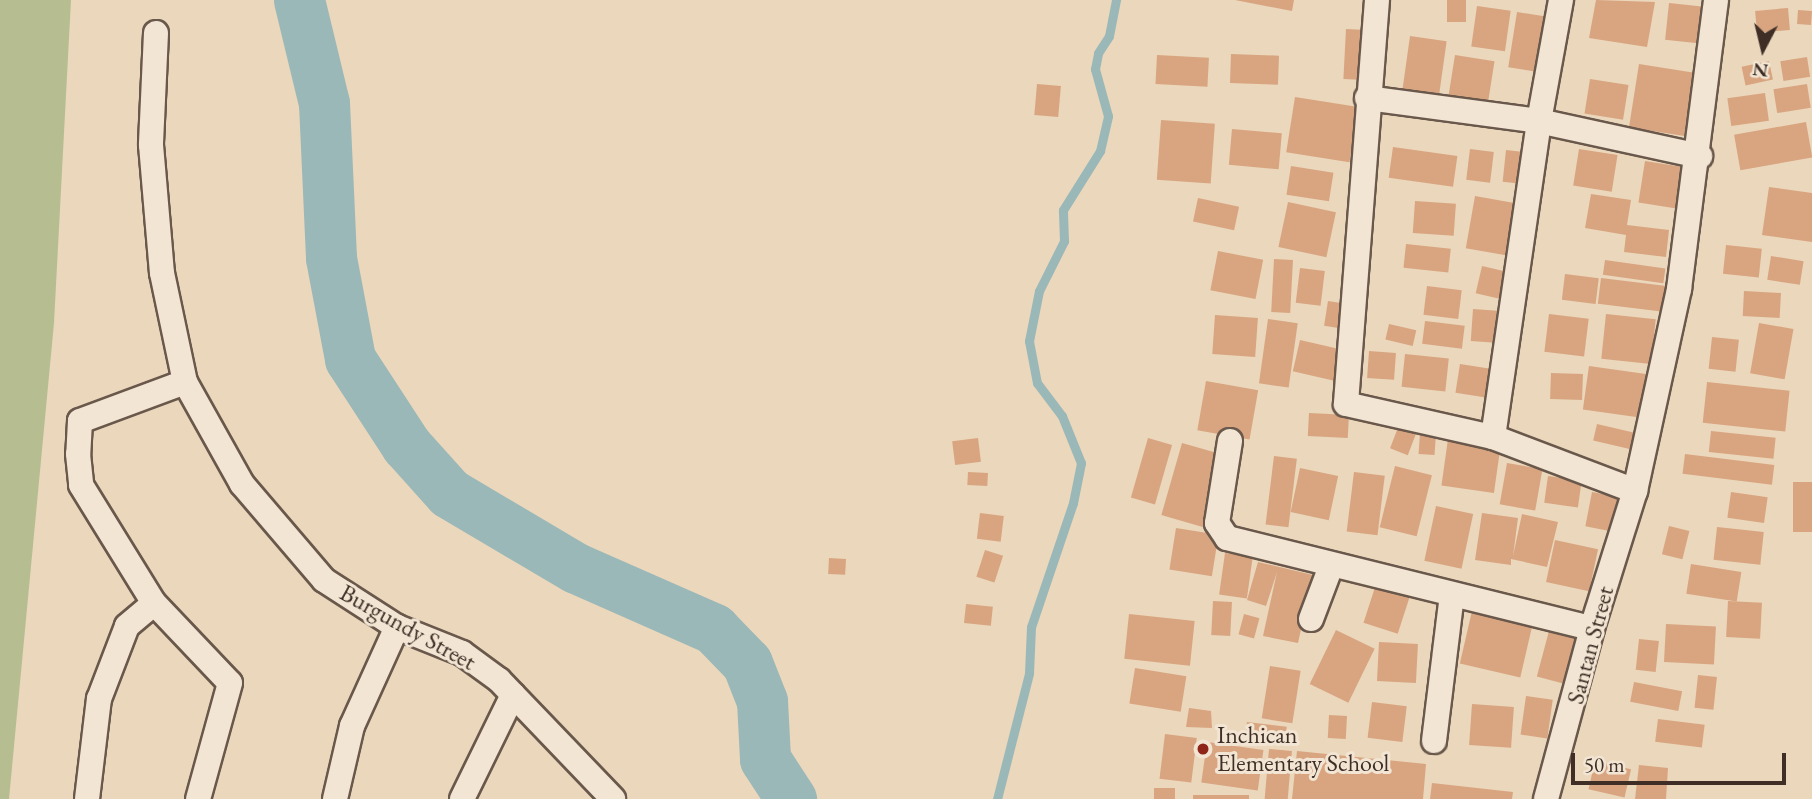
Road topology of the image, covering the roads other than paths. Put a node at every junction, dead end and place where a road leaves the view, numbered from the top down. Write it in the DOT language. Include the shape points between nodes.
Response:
graph roads {
  1 [pos="1377,0"];
  2 [pos="1561,0"];
  3 [pos="1716,0"];
  4 [pos="156,33"];
  5 [pos="1367,99"];
  6 [pos="1539,121"];
  7 [pos="1700,156"];
  8 [pos="186,382"];
  9 [pos="1493,437"];
  10 [pos="1230,441"];
  11 [pos="1635,491"];
  12 [pos="1331,566"];
  13 [pos="1452,596"];
  14 [pos="155,604"];
  15 [pos="1311,619"];
  16 [pos="397,626"];
  17 [pos="1592,628"];
  18 [pos="513,695"];
  19 [pos="1434,741"];
  20 [pos="88,799"];
  21 [pos="198,799"];
  22 [pos="335,799"];
  23 [pos="462,799"];
  24 [pos="613,799"];
  25 [pos="1546,799"];
  1 -- 5 [label="street"];
  2 -- 6 [label="street"];
  3 -- 7 [label="street, Santan Street"];
  4 -- 8 [label="street, Burgundy Street" via="151,145 160,247"];
  5 -- 6 [label="street"];
  5 -- 9 [label="street" via="1346,404"];
  6 -- 7 [label="street"];
  6 -- 9 [label="street"];
  7 -- 11 [label="street, Santan Street" via="1679,289"];
  8 -- 14 [label="street" via="80,421 81,485"];
  8 -- 16 [label="street, Burgundy Street" via="242,484 266,513 324,580"];
  9 -- 11 [label="street"];
  10 -- 12 [label="street" via="1220,531 1227,538"];
  11 -- 17 [label="street, Santan Street"];
  12 -- 13 [label="street"];
  12 -- 15 [label="street"];
  13 -- 17 [label="street"];
  13 -- 19 [label="street"];
  14 -- 20 [label="street" via="127,626 99,699"];
  14 -- 21 [label="street" via="230,683"];
  16 -- 18 [label="street, Burgundy Street" via="462,653"];
  16 -- 22 [label="street" via="352,726"];
  17 -- 25 [label="street, Santan Street"];
  18 -- 23 [label="street"];
  18 -- 24 [label="street, Burgundy Street"];
}
